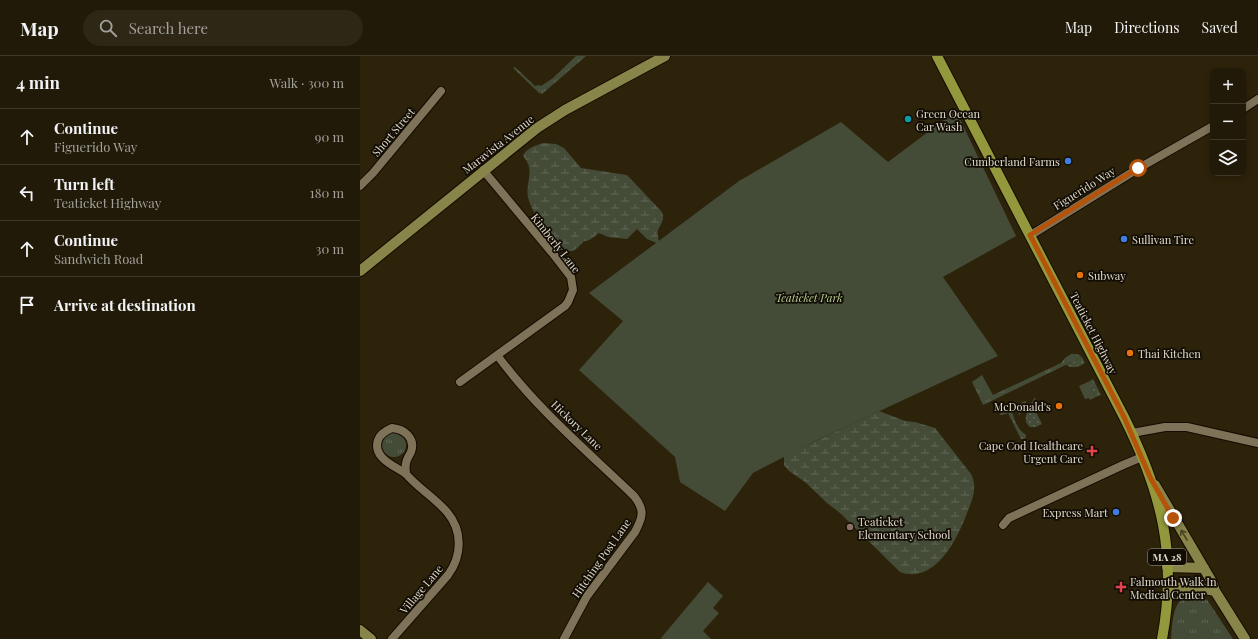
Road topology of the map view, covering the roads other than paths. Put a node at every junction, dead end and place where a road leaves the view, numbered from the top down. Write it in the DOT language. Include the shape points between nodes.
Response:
graph roads {
  1 [pos="665,56"];
  2 [pos="937,56"];
  3 [pos="441,91"];
  4 [pos="1258,99"];
  5 [pos="1246,106"];
  6 [pos="1210,128"];
  7 [pos="483,170"];
  8 [pos="360,186"];
  9 [pos="1030,235"];
  10 [pos="360,271"];
  11 [pos="497,355"];
  12 [pos="460,382"];
  13 [pos="1132,433"];
  14 [pos="1258,443"];
  15 [pos="1142,457"];
  16 [pos="406,474"];
  17 [pos="1150,477"];
  18 [pos="642,510"];
  19 [pos="1004,525"];
  20 [pos="1167,567"];
  21 [pos="1204,568"];
  22 [pos="1168,588"];
  23 [pos="1215,591"];
  24 [pos="360,630"];
  25 [pos="370,639"];
  26 [pos="392,639"];
  27 [pos="564,639"];
  28 [pos="1162,639"];
  29 [pos="1245,639"];
  1 -- 7 [label="main road, Maravista Avenue" via="551,118"];
  2 -- 9 [label="main road, Teaticket Highway / MA 28"];
  3 -- 8 [label="street, Short Street"];
  4 -- 5 [label="street"];
  6 -- 9 [label="street, Figuerido Way" via="1138,168"];
  7 -- 10 [label="main road, Maravista Avenue"];
  7 -- 11 [label="street, Kimberly Lane" via="554,255 573,283 571,296 565,306"];
  9 -- 13 [label="main road, Teaticket Highway / MA 28"];
  11 -- 12 [label="street, Kimberly Lane"];
  11 -- 18 [label="street, Hickory Lane" via="538,404 634,496"];
  13 -- 14 [label="street" via="1165,427 1187,427"];
  13 -- 15 [label="main road, Teaticket Highway / MA 28"];
  15 -- 17 [label="main road, Teaticket Highway / MA 28"];
  15 -- 19 [label="street" via="1010,518"];
  16 -- 16 [label="street, Village Lane" via="411,440 398,428 386,430 378,439 380,456"];
  16 -- 26 [label="street, Village Lane" via="448,513 456,529 459,549 455,564 448,575"];
  17 -- 20 [label="main road, Teaticket Highway / MA 28" via="1161,513"];
  21 -- 17 [label="main road, one-way"];
  18 -- 27 [label="street, Hitching Post Lane" via="635,532 587,596"];
  20 -- 21 [label="main road"];
  20 -- 22 [label="main road, Teaticket Highway / MA 28"];
  21 -- 23 [label="main road"];
  22 -- 23 [label="main road" via="1195,586"];
  22 -- 28 [label="main road, Teaticket Highway / MA 28"];
  23 -- 29 [label="main road"];
  24 -- 25 [label="main road"];
}
